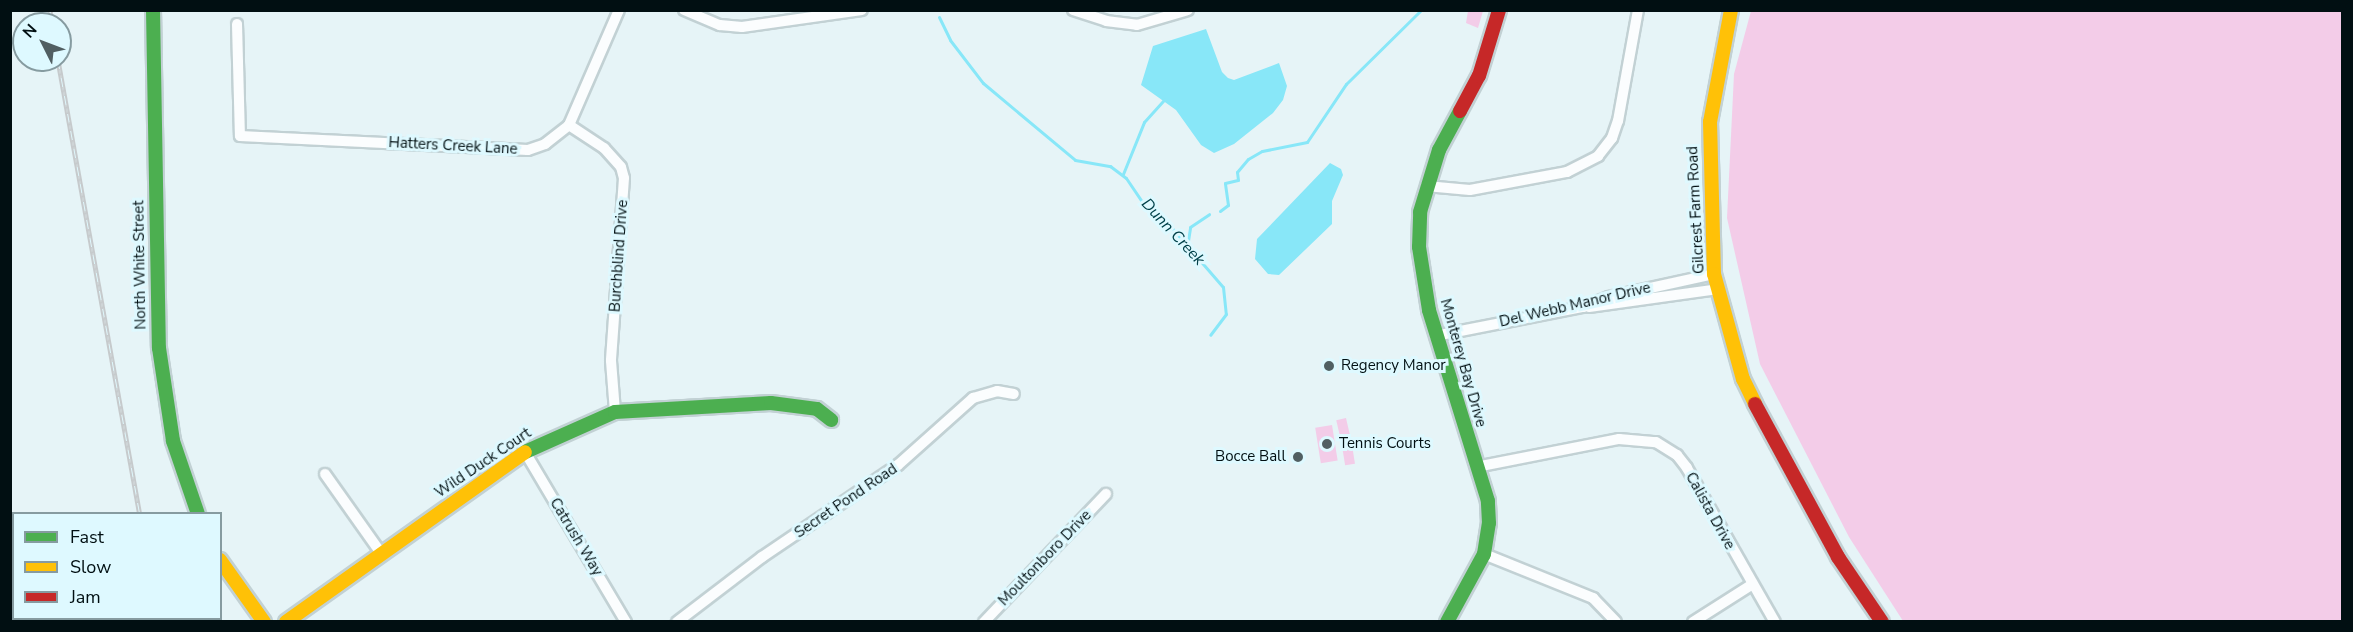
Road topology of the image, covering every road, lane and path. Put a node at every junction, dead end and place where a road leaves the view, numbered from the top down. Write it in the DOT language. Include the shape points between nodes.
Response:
graph roads {
  1 [pos="153,10"];
  2 [pos="619,10"];
  3 [pos="684,10"];
  4 [pos="862,10"];
  5 [pos="1072,10"];
  6 [pos="1188,10"];
  7 [pos="1498,10"];
  8 [pos="1638,10"];
  9 [pos="1731,10"];
  10 [pos="237,24"];
  11 [pos="569,125"];
  12 [pos="1426,186"];
  13 [pos="1714,274"];
  14 [pos="1718,289"];
  15 [pos="1583,307"];
  16 [pos="1436,336"];
  17 [pos="1014,394"];
  18 [pos="615,412"];
  19 [pos="831,420"];
  20 [pos="525,452"];
  21 [pos="1476,467"];
  22 [pos="325,474"];
  23 [pos="1106,494"];
  24 [pos="198,512"];
  25 [pos="381,553"];
  26 [pos="1484,554"];
  27 [pos="222,563"];
  28 [pos="1751,585"];
  29 [pos="1609,619"];
  30 [pos="264,621"];
  31 [pos="286,621"];
  32 [pos="626,621"];
  33 [pos="678,621"];
  34 [pos="984,621"];
  35 [pos="1448,621"];
  36 [pos="1693,621"];
  37 [pos="1775,621"];
  38 [pos="1882,621"];
  1 -- 24 [label="street, North White Street" via="157,310 163,392 173,441"];
  2 -- 11 [label="street, Hatters Creek Lane"];
  3 -- 4 [label="street" via="720,25 742,27"];
  5 -- 6 [label="street" via="1106,21 1137,25"];
  7 -- 12 [label="street, Monterey Bay Drive" via="1479,76 1439,150"];
  8 -- 12 [label="street" via="1618,121 1612,138 1598,156 1567,172 1470,190"];
  9 -- 13 [label="street, Gilcrest Farm Road" via="1710,122"];
  10 -- 11 [label="street, Hatters Creek Lane" via="240,136 520,150 545,144"];
  11 -- 18 [label="street, Burchblind Drive" via="604,148 621,167 624,178 611,361"];
  12 -- 16 [label="street, Monterey Bay Drive" via="1419,247"];
  13 -- 14 [label="street, Gilcrest Farm Road"];
  13 -- 15 [label="street, Del Webb Manor Drive" via="1609,297"];
  14 -- 15 [label="street" via="1622,305"];
  14 -- 38 [label="street, Gilcrest Farm Road" via="1743,379 1773,442 1838,556"];
  15 -- 16 [label="street, Del Webb Manor Drive"];
  16 -- 21 [label="street, Monterey Bay Drive"];
  17 -- 33 [label="street, Secret Pond Road" via="997,391 973,398 898,465 762,557"];
  18 -- 19 [label="street, Wild Duck Court" via="771,403 817,409"];
  18 -- 20 [label="street, Wild Duck Court"];
  20 -- 25 [label="street, Wild Duck Court"];
  20 -- 32 [label="street, Catrush Way"];
  21 -- 26 [label="street, Monterey Bay Drive" via="1488,501 1490,524"];
  21 -- 28 [label="street, Calista Drive" via="1619,439 1656,442 1677,455 1687,468"];
  22 -- 25 [label="street"];
  23 -- 34 [label="street, Moultonboro Drive"];
  25 -- 31 [label="street, Wild Duck Court"];
  26 -- 29 [label="street" via="1593,598"];
  26 -- 35 [label="street, Monterey Bay Drive"];
  27 -- 30 [label="street"];
  28 -- 36 [label="street"];
  28 -- 37 [label="street, Calista Drive"];
}
